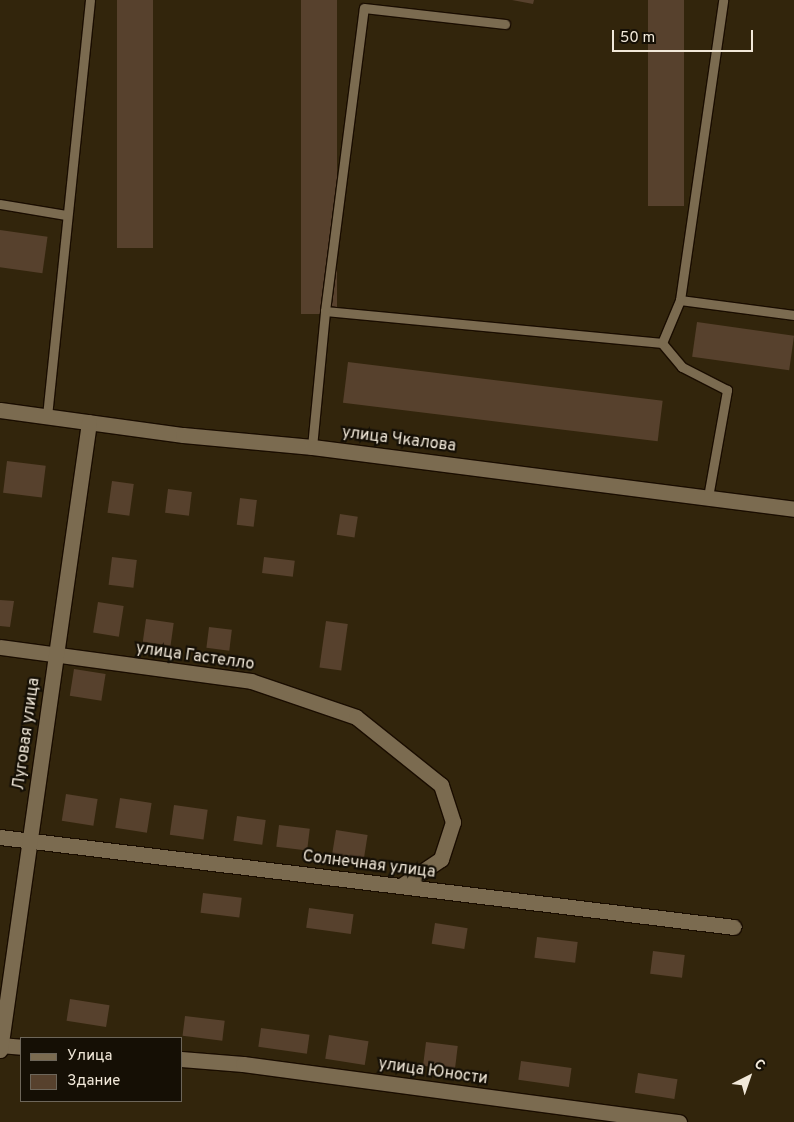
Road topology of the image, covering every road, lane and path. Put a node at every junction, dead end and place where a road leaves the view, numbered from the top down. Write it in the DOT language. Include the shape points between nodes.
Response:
graph roads {
  1 [pos="90,0"];
  2 [pos="723,0"];
  3 [pos="505,24"];
  4 [pos="0,204"];
  5 [pos="66,215"];
  6 [pos="680,300"];
  7 [pos="324,311"];
  8 [pos="794,315"];
  9 [pos="662,343"];
  10 [pos="0,410"];
  11 [pos="47,416"];
  12 [pos="88,422"];
  13 [pos="312,447"];
  14 [pos="708,497"];
  15 [pos="794,509"];
  16 [pos="0,647"];
  17 [pos="56,655"];
  18 [pos="0,837"];
  19 [pos="30,841"];
  20 [pos="401,886"];
  21 [pos="734,927"];
  22 [pos="0,1047"];
  23 [pos="20,1047"];
  24 [pos="182,1059"];
  25 [pos="679,1122"];
  1 -- 5 [label="lane"];
  2 -- 6 [label="lane"];
  3 -- 7 [label="lane" via="364,8"];
  4 -- 5 [label="lane"];
  5 -- 11 [label="lane"];
  6 -- 8 [label="lane"];
  6 -- 9 [label="lane"];
  7 -- 9 [label="lane"];
  7 -- 13 [label="lane"];
  9 -- 14 [label="lane" via="682,367 727,390"];
  10 -- 11 [label="street, улица Чкалова"];
  11 -- 12 [label="street, улица Чкалова"];
  12 -- 13 [label="street, улица Чкалова"];
  12 -- 17 [label="street, Луговая улица"];
  13 -- 14 [label="street, улица Чкалова"];
  14 -- 15 [label="street, улица Чкалова"];
  16 -- 17 [label="street, улица Гастелло"];
  17 -- 19 [label="street, Луговая улица"];
  17 -- 20 [label="street, улица Гастелло" via="251,681 356,717 441,785 453,822 441,859"];
  18 -- 19 [label="street, Солнечная улица"];
  19 -- 20 [label="street, Солнечная улица"];
  19 -- 22 [label="street, Луговая улица"];
  20 -- 21 [label="street, Солнечная улица"];
  22 -- 23 [label="street"];
  24 -- 25 [label="street, улица Юности" via="243,1064"];
}
